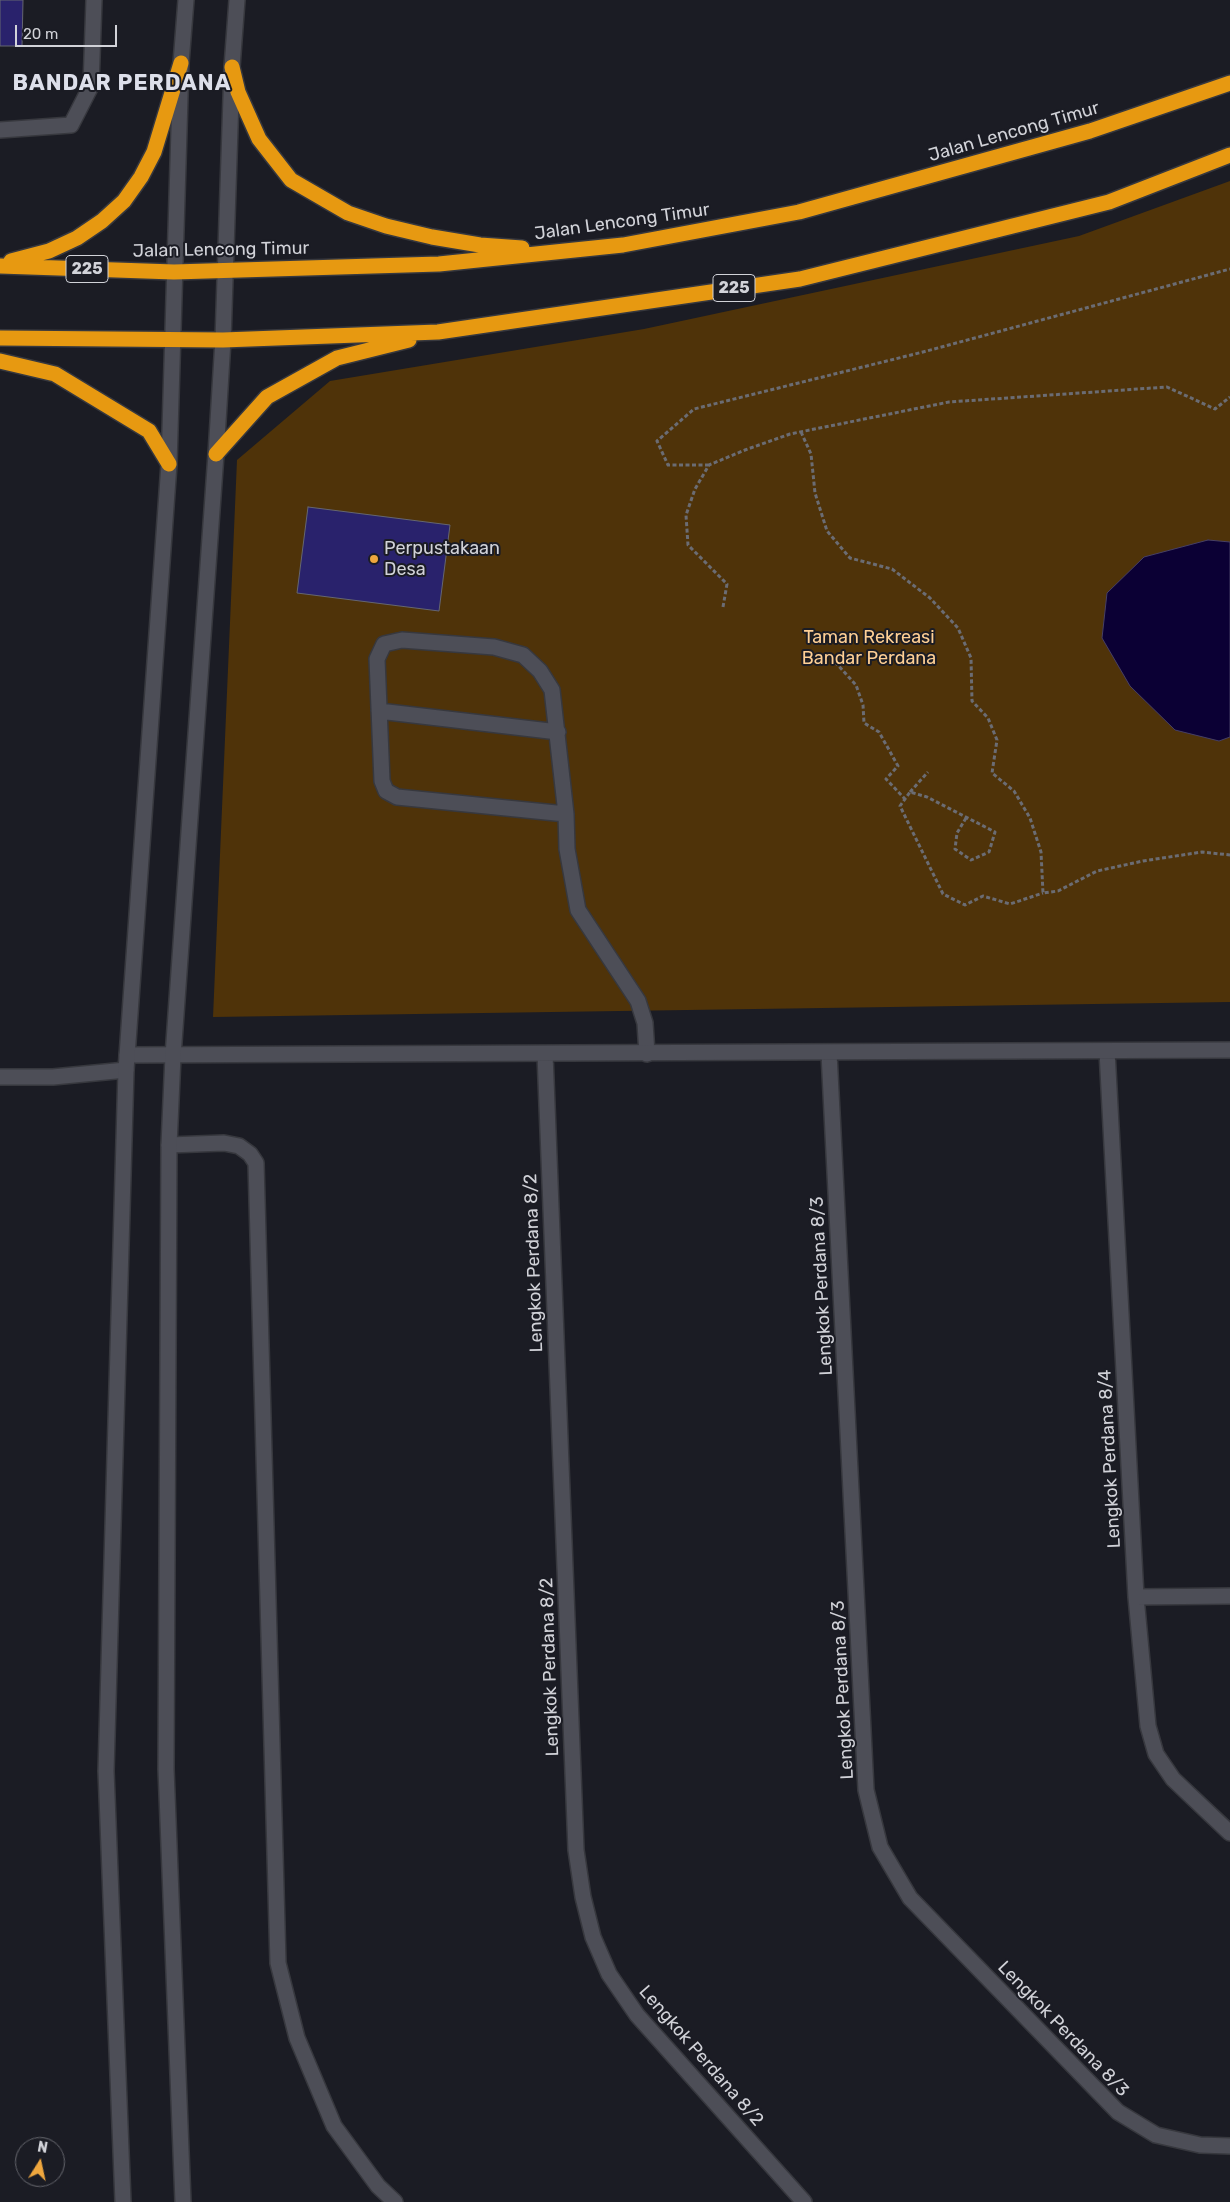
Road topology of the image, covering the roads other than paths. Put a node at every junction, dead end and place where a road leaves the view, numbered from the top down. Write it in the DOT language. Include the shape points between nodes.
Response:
graph roads {
  1 [pos="94,0"];
  2 [pos="186,0"];
  3 [pos="237,0"];
  4 [pos="181,63"];
  5 [pos="232,67"];
  6 [pos="1230,83"];
  7 [pos="0,130"];
  8 [pos="1230,155"];
  9 [pos="623,245"];
  10 [pos="0,264"];
  11 [pos="226,271"];
  12 [pos="174,272"];
  13 [pos="438,332"];
  14 [pos="0,338"];
  15 [pos="173,340"];
  16 [pos="223,340"];
  17 [pos="0,361"];
  18 [pos="216,454"];
  19 [pos="169,464"];
  20 [pos="379,711"];
  21 [pos="558,732"];
  22 [pos="566,814"];
  23 [pos="1230,1050"];
  24 [pos="1107,1051"];
  25 [pos="829,1053"];
  26 [pos="545,1054"];
  27 [pos="647,1054"];
  28 [pos="173,1056"];
  29 [pos="127,1063"];
  30 [pos="0,1076"];
  31 [pos="169,1145"];
  32 [pos="1230,1596"];
  33 [pos="1136,1597"];
  34 [pos="1230,1833"];
  35 [pos="1230,2146"];
  36 [pos="802,2201"];
  37 [pos="123,2202"];
  38 [pos="183,2202"];
  39 [pos="395,2202"];
  1 -- 7 [label="street" via="91,86 71,125"];
  2 -- 4 [label="street"];
  3 -- 5 [label="street"];
  4 -- 10 [label="highway" via="154,152 124,201 77,238 49,251"];
  4 -- 12 [label="street"];
  5 -- 9 [label="highway" via="248,116 274,161 291,180 348,212 386,226 480,245 547,249"];
  5 -- 11 [label="street"];
  6 -- 9 [label="highway, Jalan Lencong Timur / 225" via="1090,131 799,212"];
  8 -- 13 [label="highway, 225" via="1109,202 800,278"];
  9 -- 11 [label="highway, Jalan Lencong Timur / 225" via="438,264"];
  10 -- 12 [label="highway, Jalan Lencong Timur / 225"];
  11 -- 12 [label="highway, Jalan Lencong Timur / 225"];
  11 -- 16 [label="street"];
  12 -- 15 [label="street"];
  13 -- 16 [label="highway, 225"];
  13 -- 18 [label="highway" via="337,358 267,397"];
  14 -- 15 [label="highway, 225"];
  15 -- 16 [label="highway, 225"];
  15 -- 19 [label="street"];
  16 -- 18 [label="street"];
  17 -- 19 [label="highway" via="55,374 149,431"];
  18 -- 28 [label="street"];
  19 -- 29 [label="street"];
  20 -- 21 [label="street"];
  20 -- 21 [label="street" via="377,659 384,644 402,640 494,647 523,655 540,671 552,690"];
  20 -- 22 [label="street" via="382,781 386,791 397,797"];
  21 -- 22 [label="street"];
  22 -- 27 [label="street" via="567,849 578,910 638,1001 645,1023"];
  23 -- 24 [label="street"];
  24 -- 25 [label="street"];
  24 -- 33 [label="street, Lengkok Perdana 8/4"];
  25 -- 27 [label="street"];
  25 -- 35 [label="street, Lengkok Perdana 8/3" via="866,1790 880,1847 910,1898 1118,2112 1156,2135 1200,2145"];
  26 -- 27 [label="street"];
  26 -- 28 [label="street"];
  26 -- 36 [label="street, Lengkok Perdana 8/2" via="576,1840 583,1897 593,1937 609,1974 637,2015"];
  28 -- 29 [label="street"];
  28 -- 31 [label="street"];
  29 -- 30 [label="street" via="53,1077"];
  29 -- 37 [label="street" via="106,1770"];
  31 -- 38 [label="street" via="166,1769"];
  31 -- 39 [label="street" via="224,1143 239,1146 256,1163 278,1963 297,2038 334,2126 378,2186"];
  32 -- 33 [label="street"];
  33 -- 34 [label="street, Lengkok Perdana 8/4" via="1148,1726 1156,1754 1173,1779"];
}
